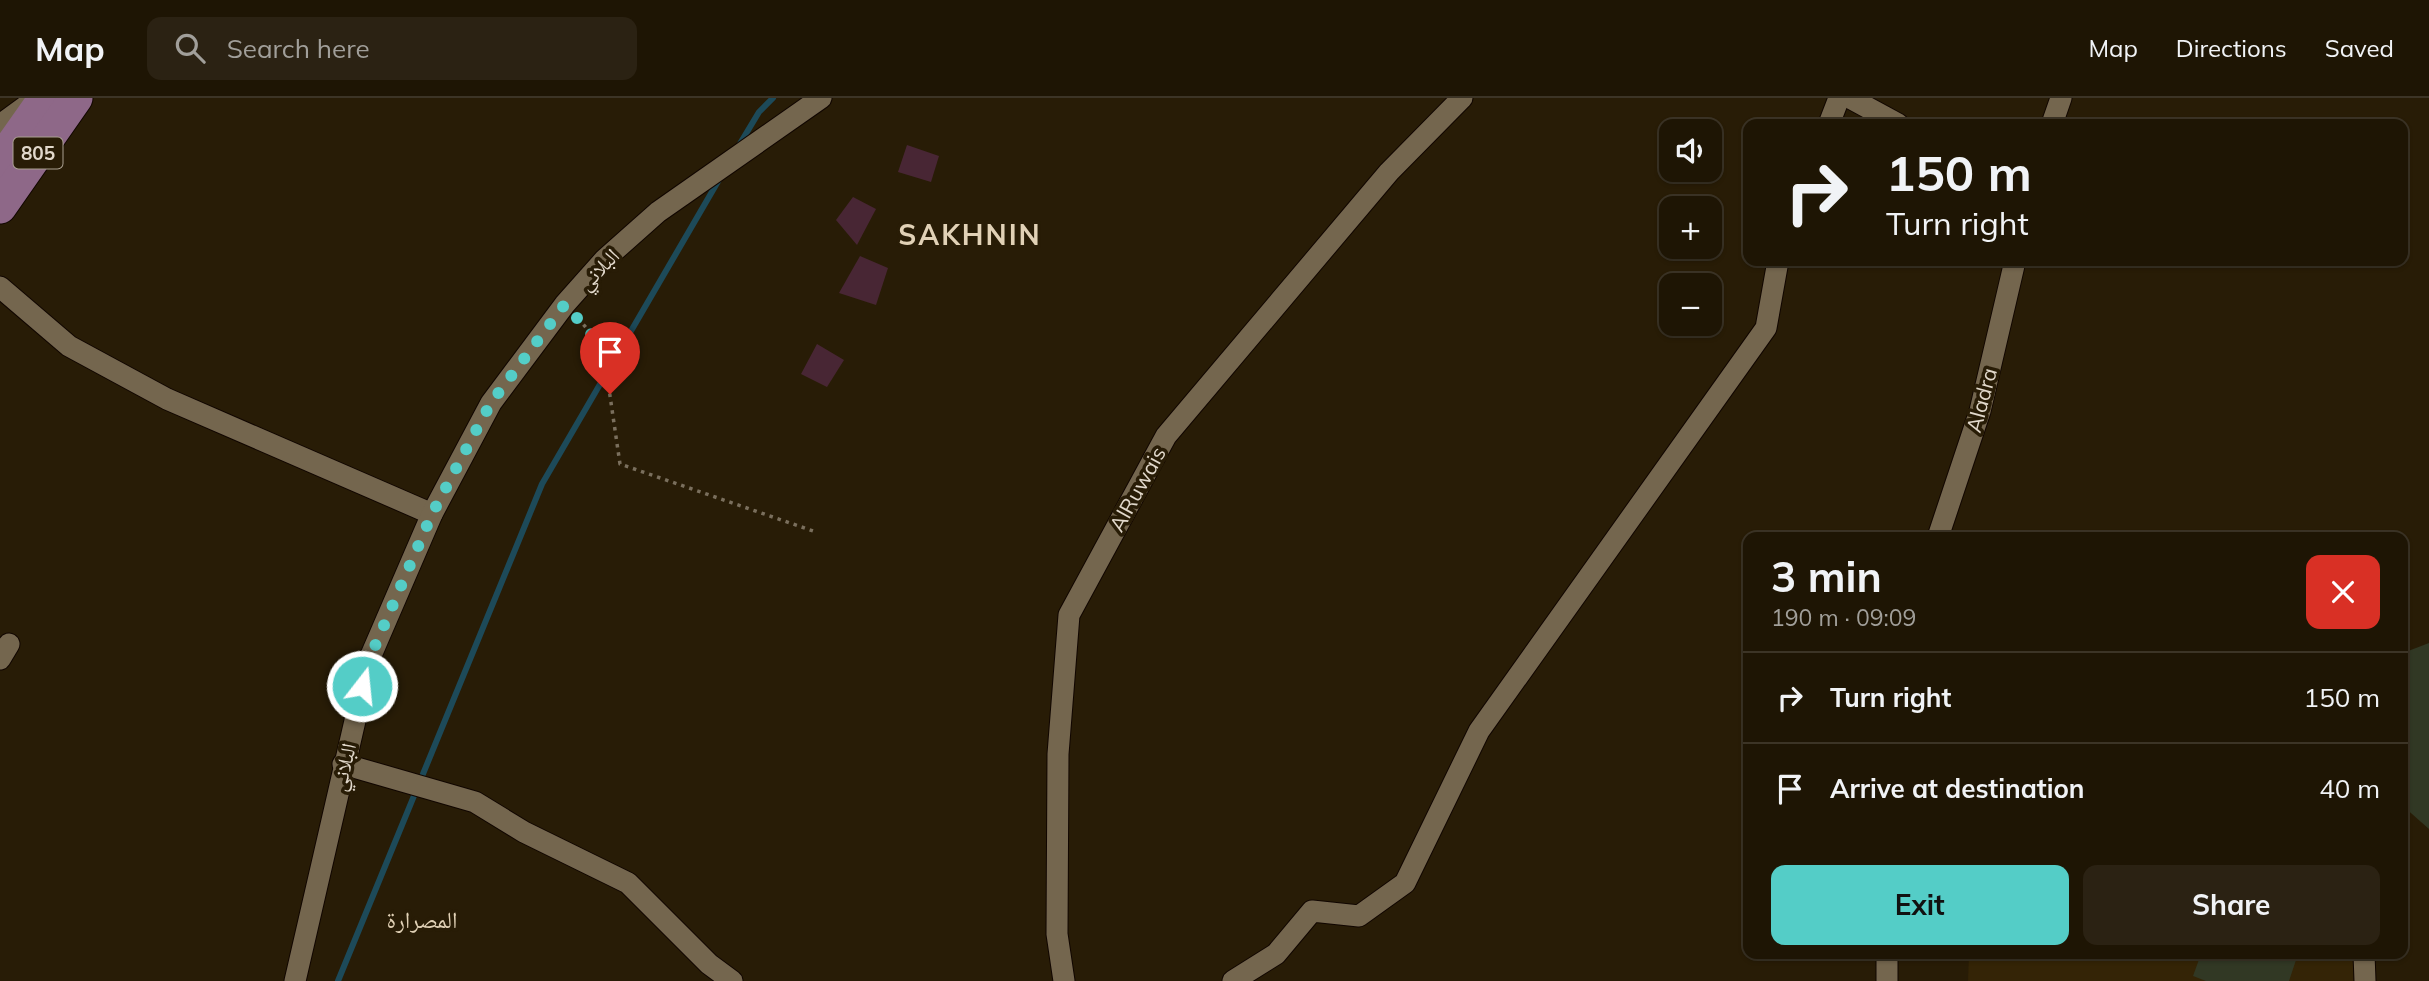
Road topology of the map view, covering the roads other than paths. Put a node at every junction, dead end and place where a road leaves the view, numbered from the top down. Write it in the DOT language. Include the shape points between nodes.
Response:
graph roads {
  1 [pos="55,98"];
  2 [pos="821,98"];
  3 [pos="1462,98"];
  4 [pos="1839,98"];
  5 [pos="1850,98"];
  6 [pos="2061,98"];
  7 [pos="1831,119"];
  8 [pos="1889,119"];
  9 [pos="2054,119"];
  10 [pos="0,125"];
  11 [pos="0,162"];
  12 [pos="0,207"];
  13 [pos="1777,266"];
  14 [pos="2013,266"];
  15 [pos="0,287"];
  16 [pos="432,514"];
  17 [pos="1940,532"];
  18 [pos="343,764"];
  19 [pos="1887,959"];
  20 [pos="2364,959"];
  21 [pos="295,981"];
  22 [pos="732,981"];
  23 [pos="1064,981"];
  24 [pos="1233,981"];
  25 [pos="1887,981"];
  26 [pos="2365,981"];
  1 -- 10 [label="street" via="26,106"];
  1 -- 11 [label="main road, 805"];
  1 -- 12 [label="main road, 805"];
  2 -- 16 [label="street, البلاني" via="658,212 605,259 491,403"];
  3 -- 23 [label="street, AlRuwais" via="1389,172 1166,436 1069,615 1058,754 1058,934"];
  4 -- 7 [label="street"];
  5 -- 8 [label="street"];
  6 -- 9 [label="street"];
  13 -- 24 [label="street" via="1766,328 1479,731 1405,883 1359,916 1312,911 1276,954"];
  14 -- 17 [label="street, Aladra" via="1980,411"];
  15 -- 16 [label="street" via="69,346 167,399"];
  16 -- 18 [label="street, البلاني" via="369,660"];
  18 -- 21 [label="street, البلاني"];
  18 -- 22 [label="street" via="475,802 524,832 628,883"];
  19 -- 25 [label="street"];
  20 -- 26 [label="street"];
}
